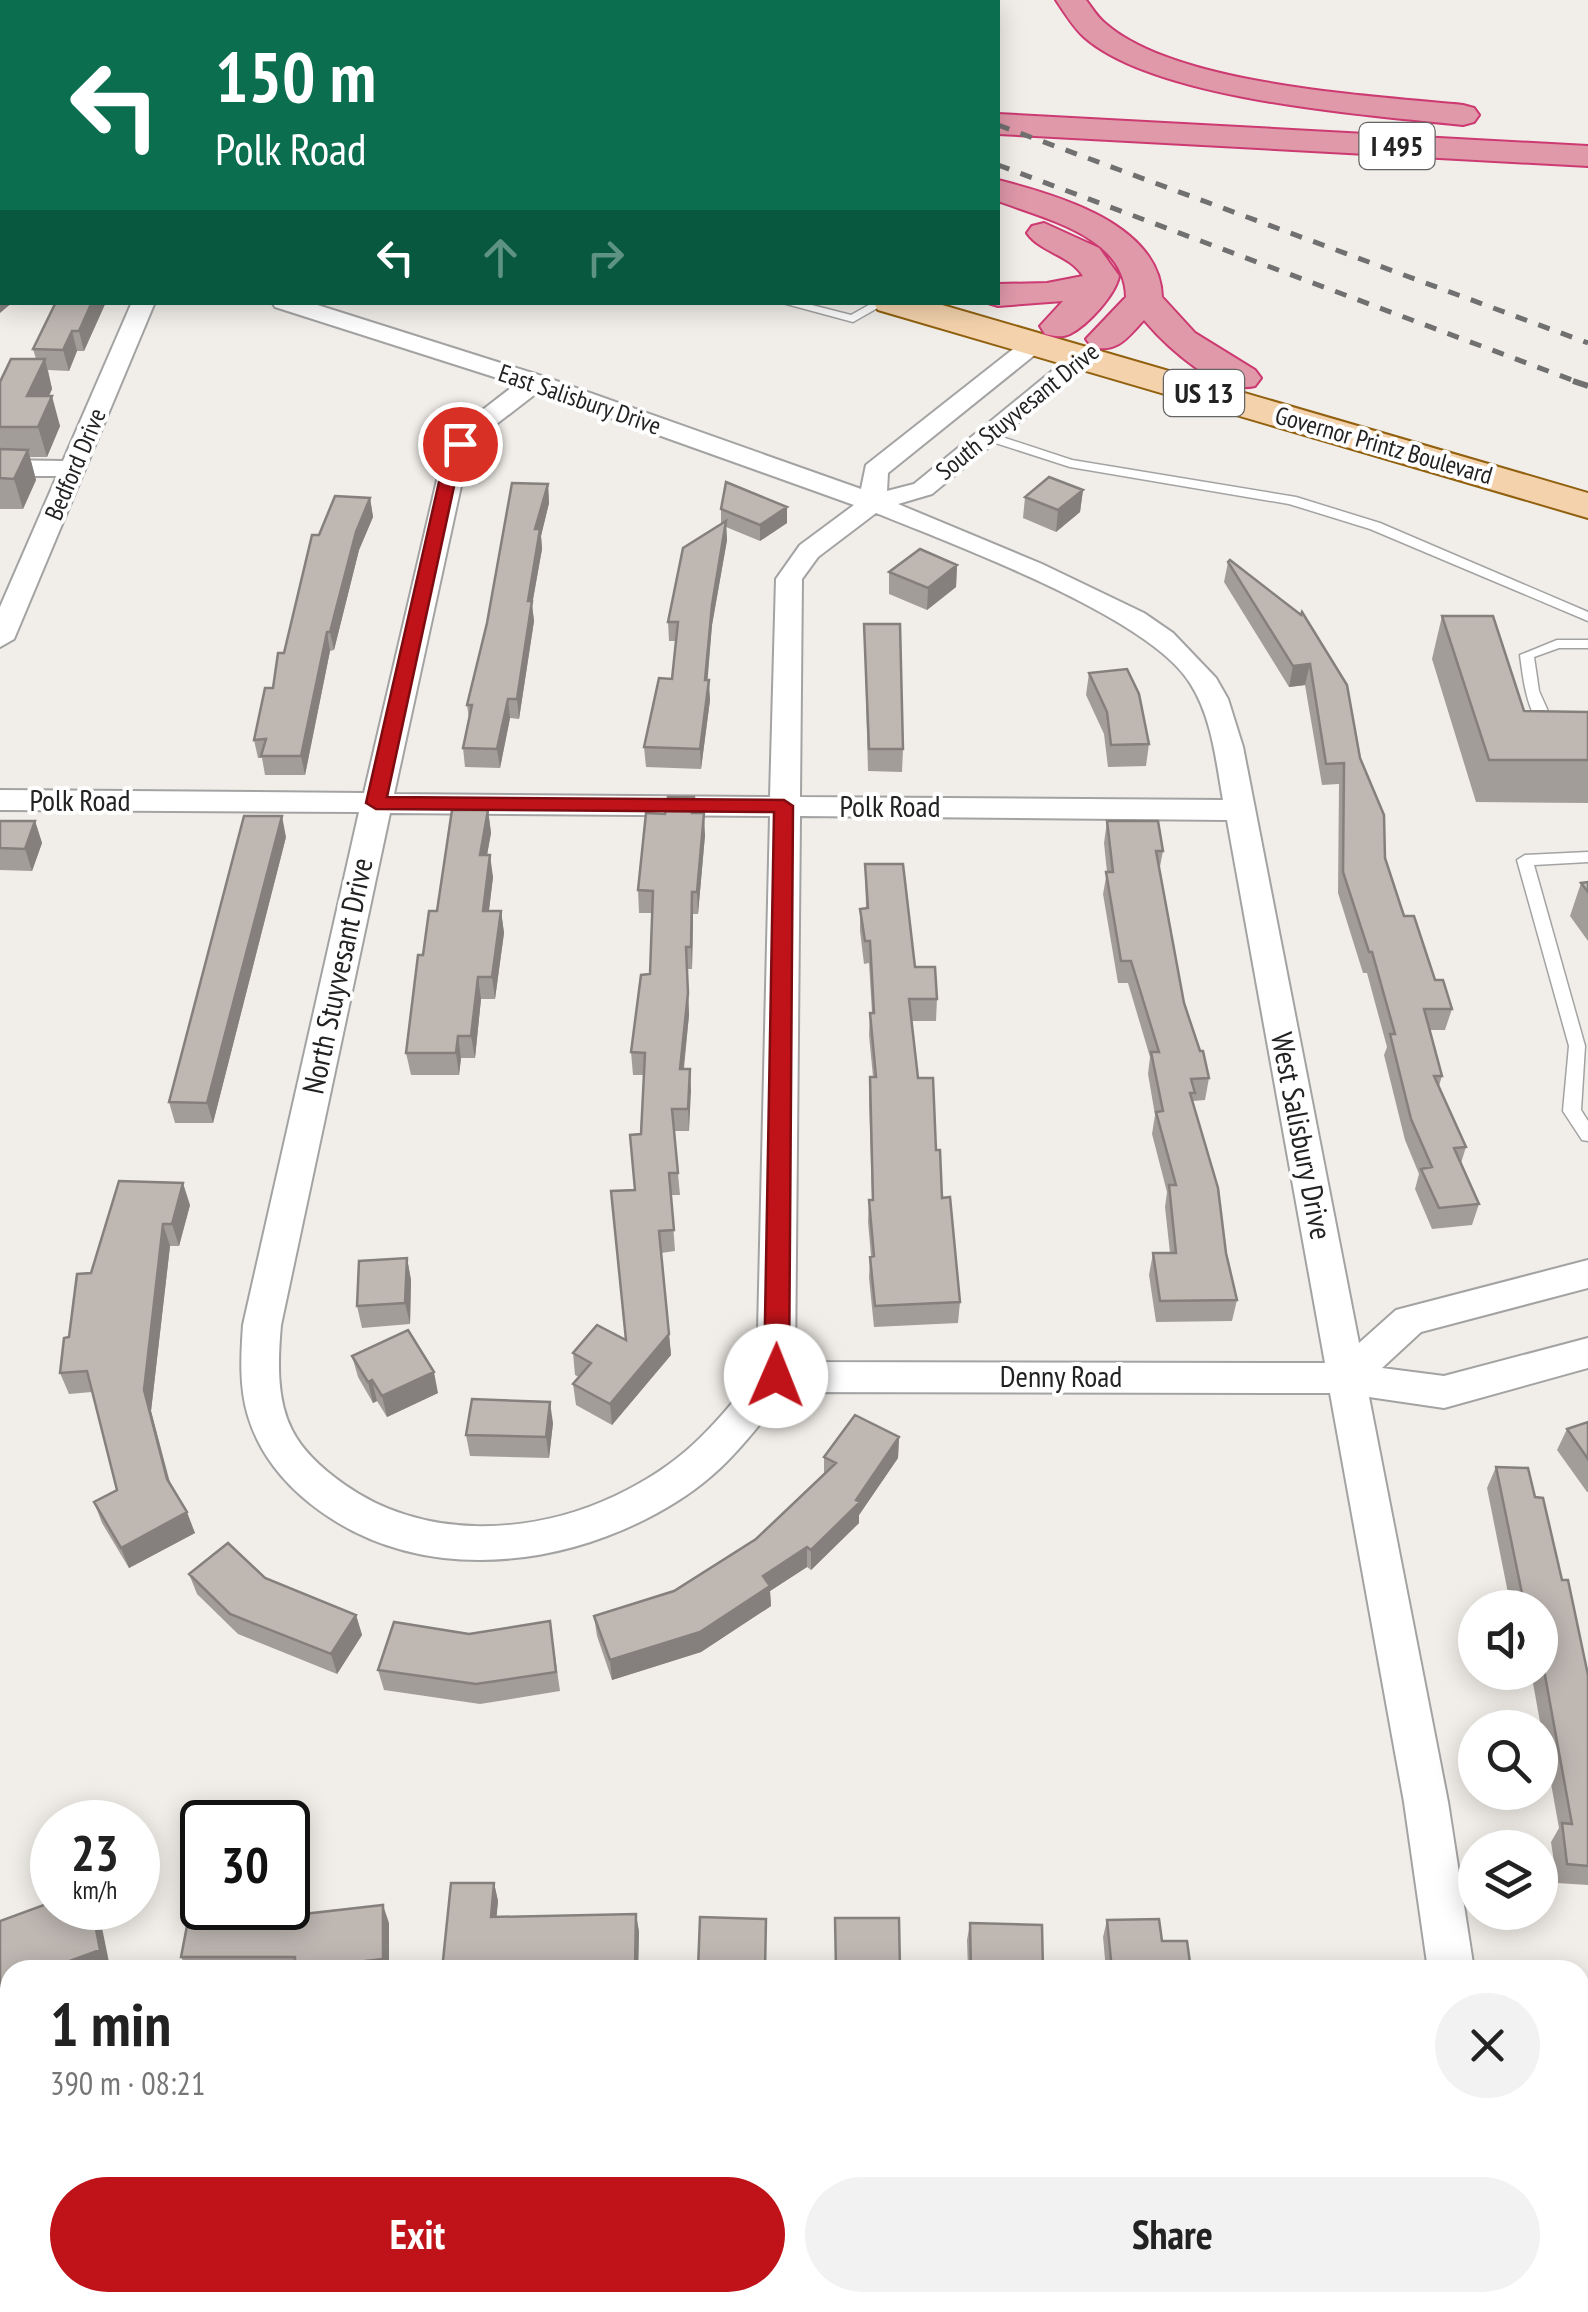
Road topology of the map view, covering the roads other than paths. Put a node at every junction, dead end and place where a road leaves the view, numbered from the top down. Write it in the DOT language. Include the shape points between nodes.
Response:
graph roads {
  1 [pos="1072,0"];
  2 [pos="1000,96"];
  3 [pos="1463,115"];
  4 [pos="1499,116"];
  5 [pos="1000,124"];
  6 [pos="1588,156"];
  7 [pos="1000,191"];
  8 [pos="1000,222"];
  9 [pos="1100,283"];
  10 [pos="1000,295"];
  11 [pos="1144,298"];
  12 [pos="143,305"];
  13 [pos="293,305"];
  14 [pos="796,305"];
  15 [pos="878,305"];
  16 [pos="905,305"];
  17 [pos="983,305"];
  18 [pos="1046,335"];
  19 [pos="1094,348"];
  20 [pos="1242,378"];
  21 [pos="536,382"];
  22 [pos="939,419"];
  23 [pos="987,436"];
  24 [pos="0,468"];
  25 [pos="73,469"];
  26 [pos="1588,479"];
  27 [pos="873,503"];
  28 [pos="1588,506"];
  29 [pos="1588,617"];
  30 [pos="2,630"];
  31 [pos="1588,644"];
  32 [pos="1588,744"];
  33 [pos="0,800"];
  34 [pos="376,803"];
  35 [pos="784,806"];
  36 [pos="1240,810"];
  37 [pos="1588,857"];
  38 [pos="1582,1045"];
  39 [pos="1588,1135"];
  40 [pos="1588,1274"];
  41 [pos="1588,1353"];
  42 [pos="776,1376"];
  43 [pos="1346,1378"];
  44 [pos="1450,1960"];
  1 -- 3 [label="highway" via="1095,32 1166,67 1288,94"];
  2 -- 3 [label="highway, I 495"];
  3 -- 4 [label="highway, I 495"];
  5 -- 6 [label="highway, I 495"];
  7 -- 11 [label="highway" via="1116,242 1140,264"];
  8 -- 9 [label="highway" via="1077,247 1098,268"];
  9 -- 10 [label="highway"];
  9 -- 18 [label="highway"];
  11 -- 19 [label="highway"];
  11 -- 20 [label="highway" via="1182,341"];
  12 -- 25 [label="street, Bedford Drive"];
  13 -- 21 [label="street, East Salisbury Drive"];
  14 -- 15 [label="lane" via="853,319"];
  16 -- 18 [label="main road, Governor Printz Boulevard / US 13"];
  17 -- 18 [label="main road, Governor Printz Boulevard / US 13"];
  18 -- 19 [label="main road, Governor Printz Boulevard / US 13"];
  18 -- 22 [label="street, South Stuyvesant Drive"];
  19 -- 20 [label="main road, Governor Printz Boulevard / US 13"];
  19 -- 23 [label="street, South Stuyvesant Drive"];
  19 -- 28 [label="main road, Governor Printz Boulevard / US 13"];
  20 -- 26 [label="main road, Governor Printz Boulevard / US 13"];
  21 -- 27 [label="street, East Salisbury Drive"];
  21 -- 34 [label="street, North Stuyvesant Drive" via="470,432 453,462"];
  22 -- 23 [label="street"];
  22 -- 27 [label="street, South Stuyvesant Drive" via="875,470"];
  23 -- 27 [label="street, South Stuyvesant Drive" via="922,488"];
  23 -- 29 [label="lane" via="1070,463 1324,510"];
  24 -- 25 [label="street"];
  25 -- 30 [label="street, Bedford Drive"];
  27 -- 35 [label="street, South Stuyvesant Drive" via="808,551 789,580"];
  27 -- 36 [label="street, West Salisbury Drive" via="1098,600 1164,638 1207,681 1220,707"];
  31 -- 32 [label="lane" via="1557,644 1528,655 1532,691 1548,730"];
  33 -- 34 [label="street, Polk Road"];
  34 -- 35 [label="street, Polk Road"];
  34 -- 42 [label="street, North Stuyvesant Drive" via="262,1325 259,1366 272,1430 289,1461 341,1507 414,1539 482,1546 559,1534 625,1510 707,1460"];
  35 -- 36 [label="street, Polk Road"];
  35 -- 42 [label="street, South Stuyvesant Drive"];
  36 -- 43 [label="street, West Salisbury Drive"];
  37 -- 38 [label="lane" via="1525,860"];
  38 -- 39 [label="lane" via="1572,1111"];
  40 -- 43 [label="street" via="1409,1320"];
  41 -- 43 [label="street, Denny Road" via="1444,1392"];
  42 -- 43 [label="street, Denny Road"];
  43 -- 44 [label="street, West Salisbury Drive"];
}
